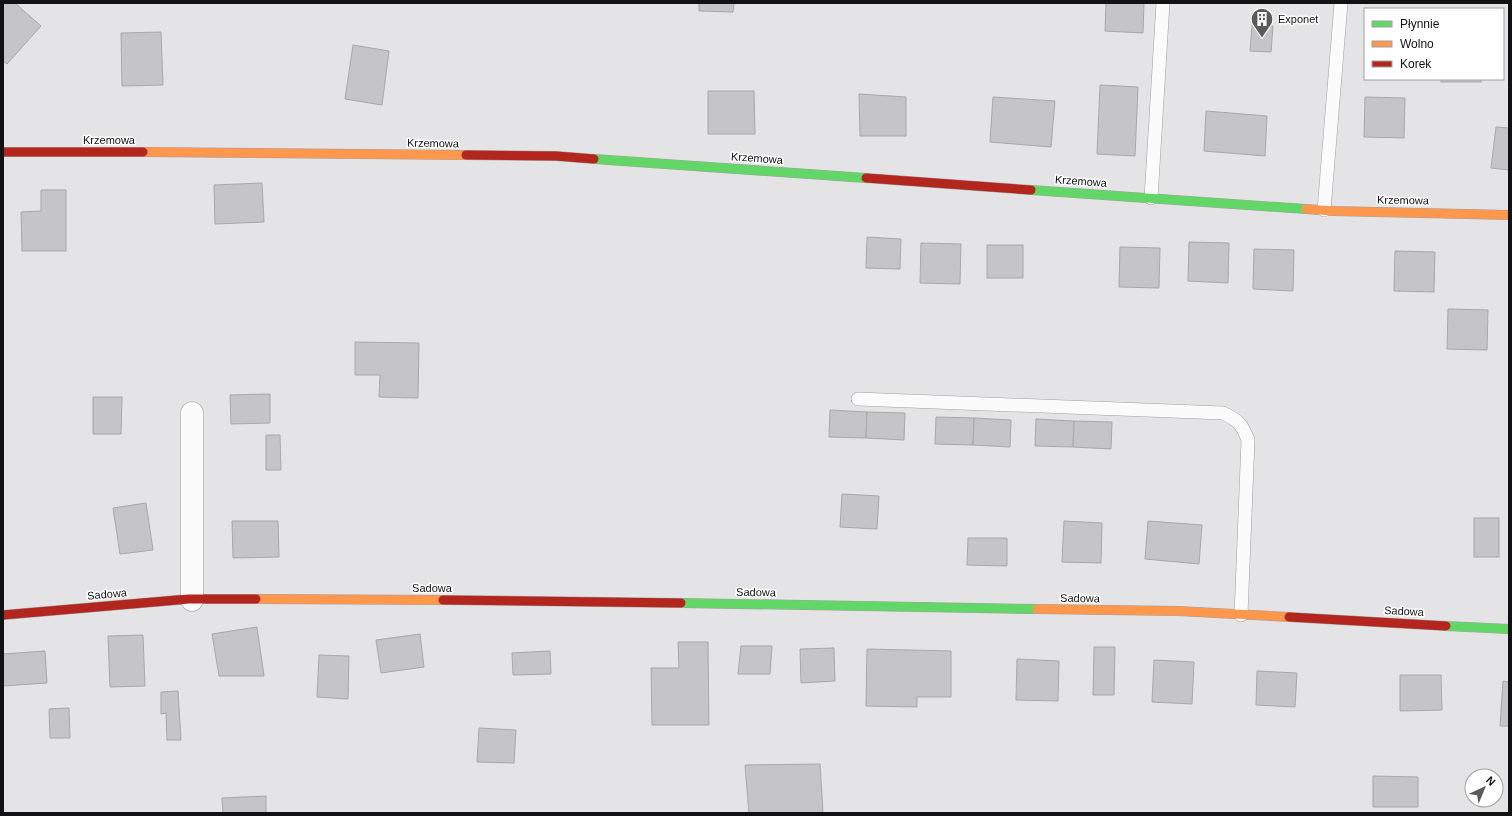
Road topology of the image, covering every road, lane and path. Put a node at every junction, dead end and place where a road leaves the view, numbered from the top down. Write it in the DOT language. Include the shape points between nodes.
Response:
graph roads {
  1 [pos="1163,3"];
  2 [pos="1340,3"];
  3 [pos="3,152"];
  4 [pos="1151,198"];
  5 [pos="1324,210"];
  6 [pos="1509,215"];
  7 [pos="858,398"];
  8 [pos="192,413"];
  9 [pos="192,600"];
  10 [pos="3,615"];
  11 [pos="1241,615"];
  12 [pos="1509,629"];
  1 -- 4 [label="lane"];
  2 -- 5 [label="lane"];
  3 -- 4 [label="street, Krzemowa" via="556,156"];
  4 -- 5 [label="street, Krzemowa"];
  5 -- 6 [label="street, Krzemowa"];
  7 -- 11 [label="lane" via="1223,413 1234,418 1244,427 1248,440"];
  8 -- 9 [label="street"];
  9 -- 10 [label="street, Sadowa"];
  9 -- 11 [label="street, Sadowa" via="510,600 1178,611"];
  11 -- 12 [label="street, Sadowa"];
}
